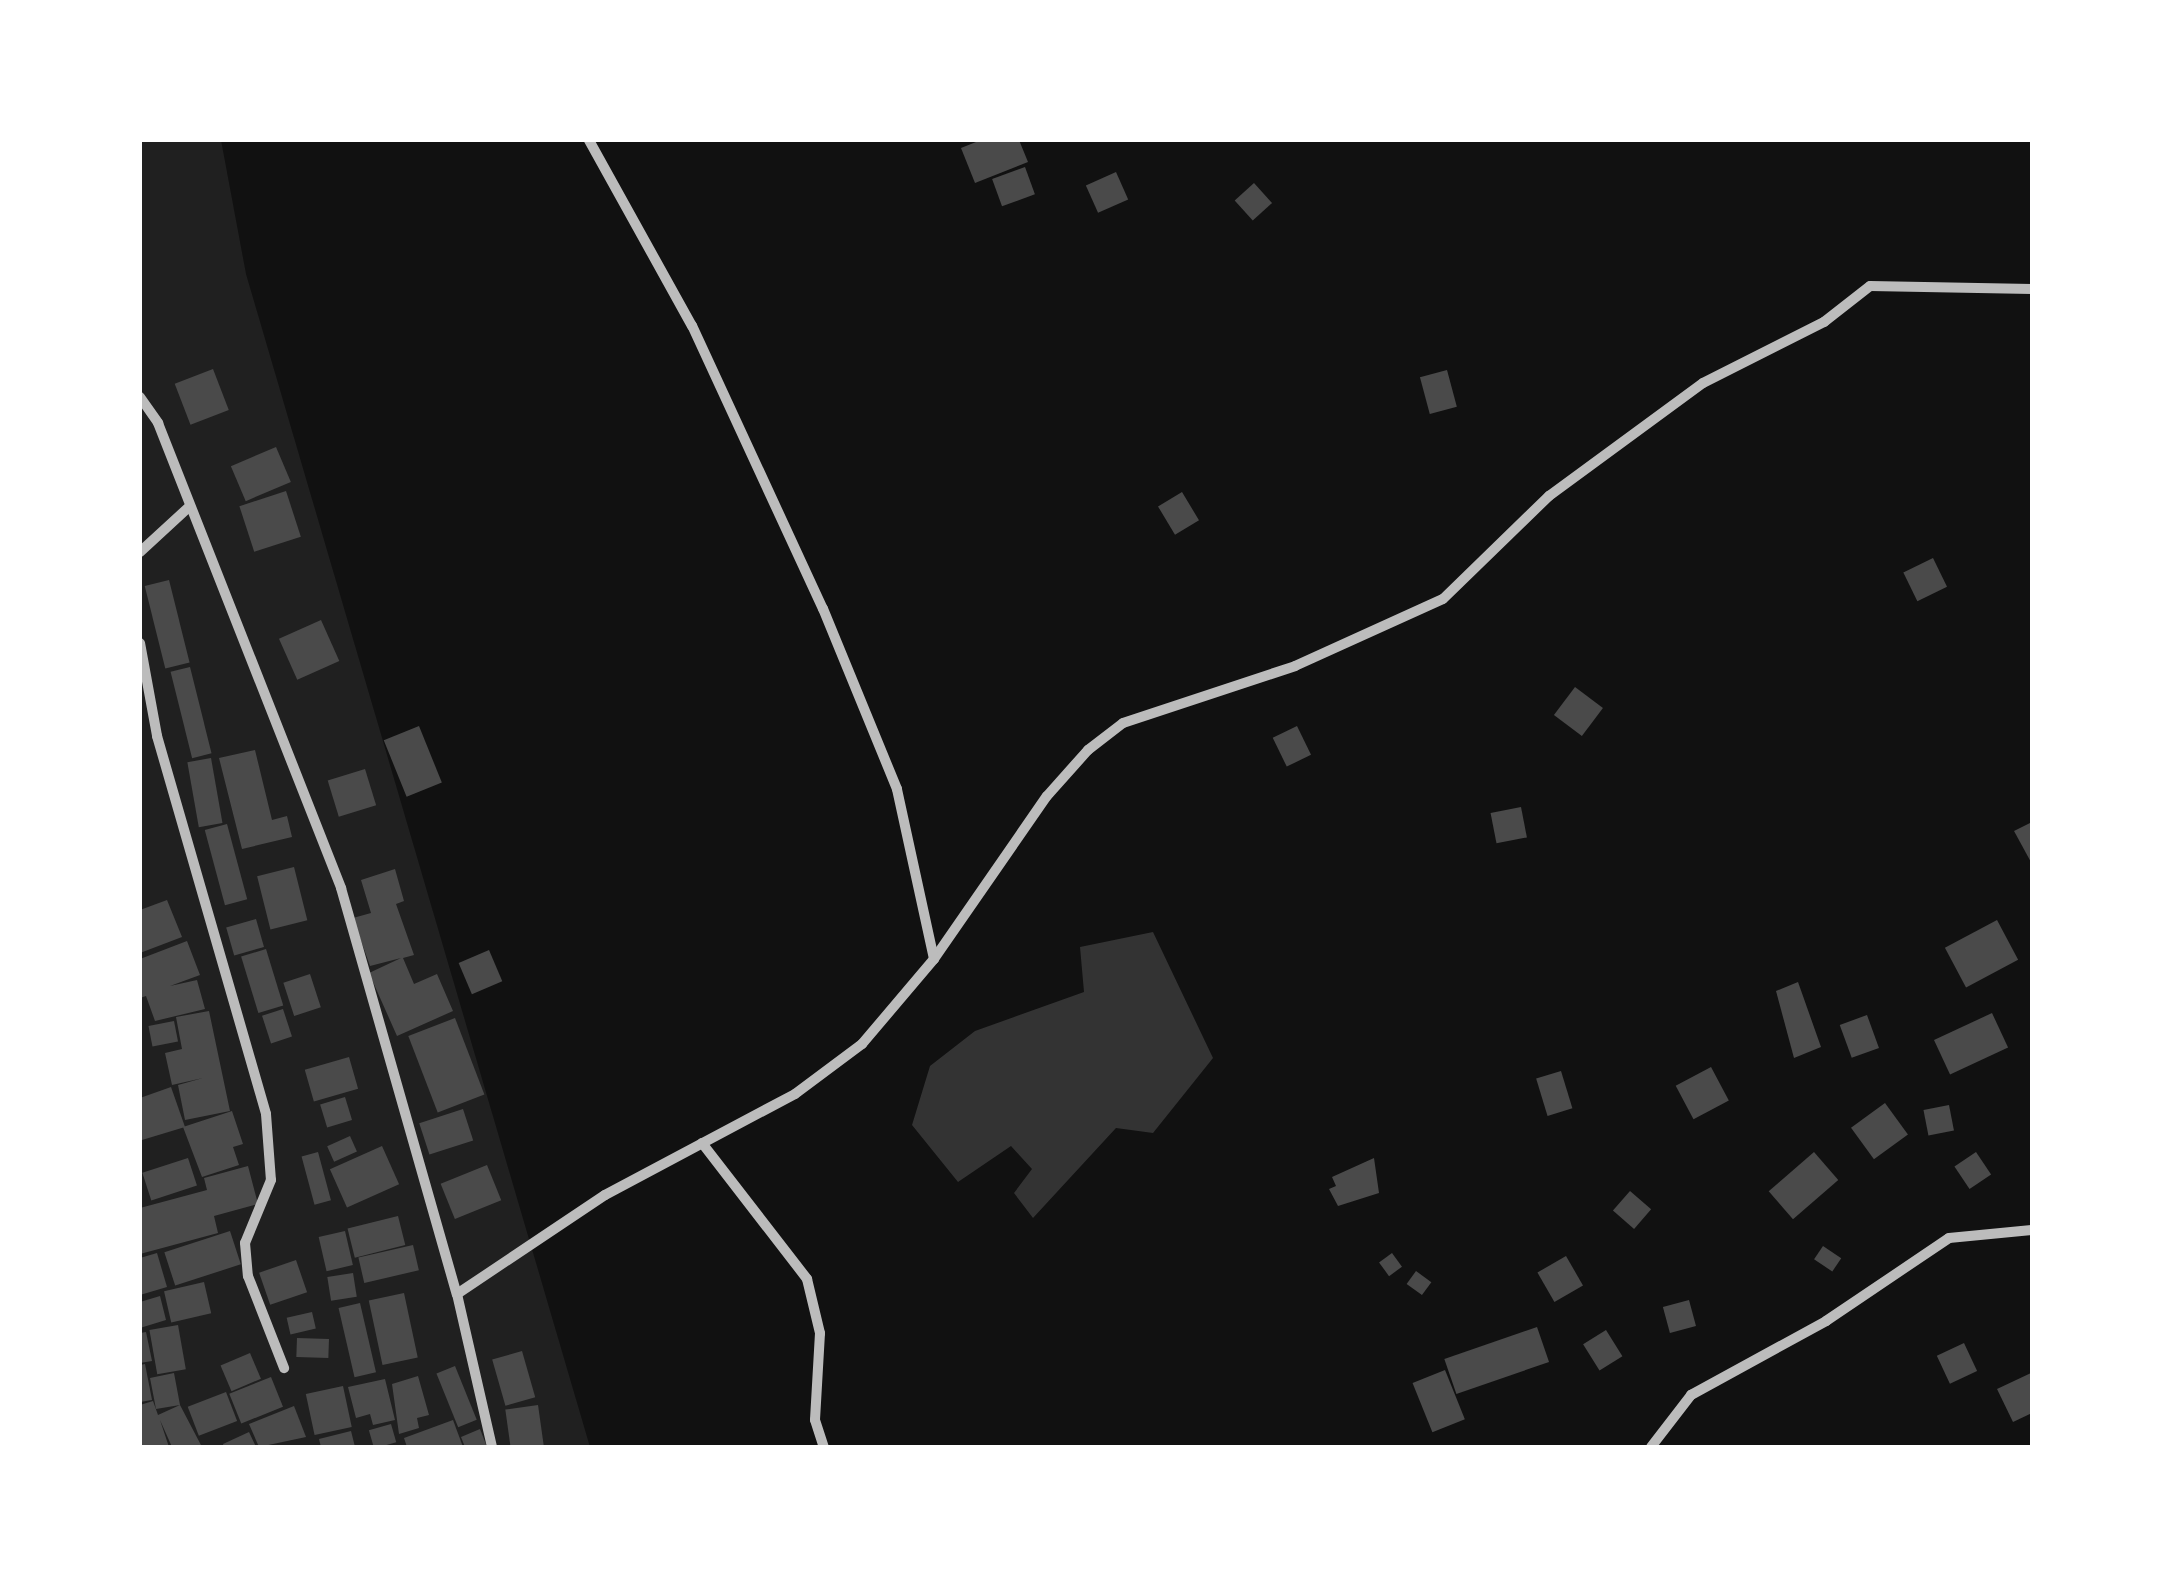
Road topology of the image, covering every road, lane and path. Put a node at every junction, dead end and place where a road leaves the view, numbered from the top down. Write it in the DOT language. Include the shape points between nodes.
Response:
graph roads {
  1 [pos="589,140"];
  2 [pos="2032,289"];
  3 [pos="140,398"];
  4 [pos="189,507"];
  5 [pos="140,552"];
  6 [pos="140,643"];
  7 [pos="934,959"];
  8 [pos="702,1143"];
  9 [pos="2032,1230"];
  10 [pos="457,1294"];
  11 [pos="284,1368"];
  12 [pos="492,1447"];
  13 [pos="824,1447"];
  14 [pos="1651,1447"];
  1 -- 7 [label="street" via="692,326 824,609 897,788"];
  2 -- 7 [label="street" via="1870,286 1824,322 1703,383 1564,485 1443,600 1295,666 1123,723 1047,796"];
  3 -- 4 [label="street" via="158,422"];
  4 -- 5 [label="street"];
  4 -- 10 [label="street" via="341,888"];
  6 -- 11 [label="street" via="157,736 266,1114 271,1180 245,1243 248,1276"];
  7 -- 8 [label="street" via="862,1044 795,1094"];
  8 -- 10 [label="street" via="605,1195"];
  8 -- 13 [label="street" via="807,1279 820,1334 815,1420"];
  9 -- 14 [label="street" via="1948,1238 1826,1322 1691,1396"];
  10 -- 12 [label="street"];
}
